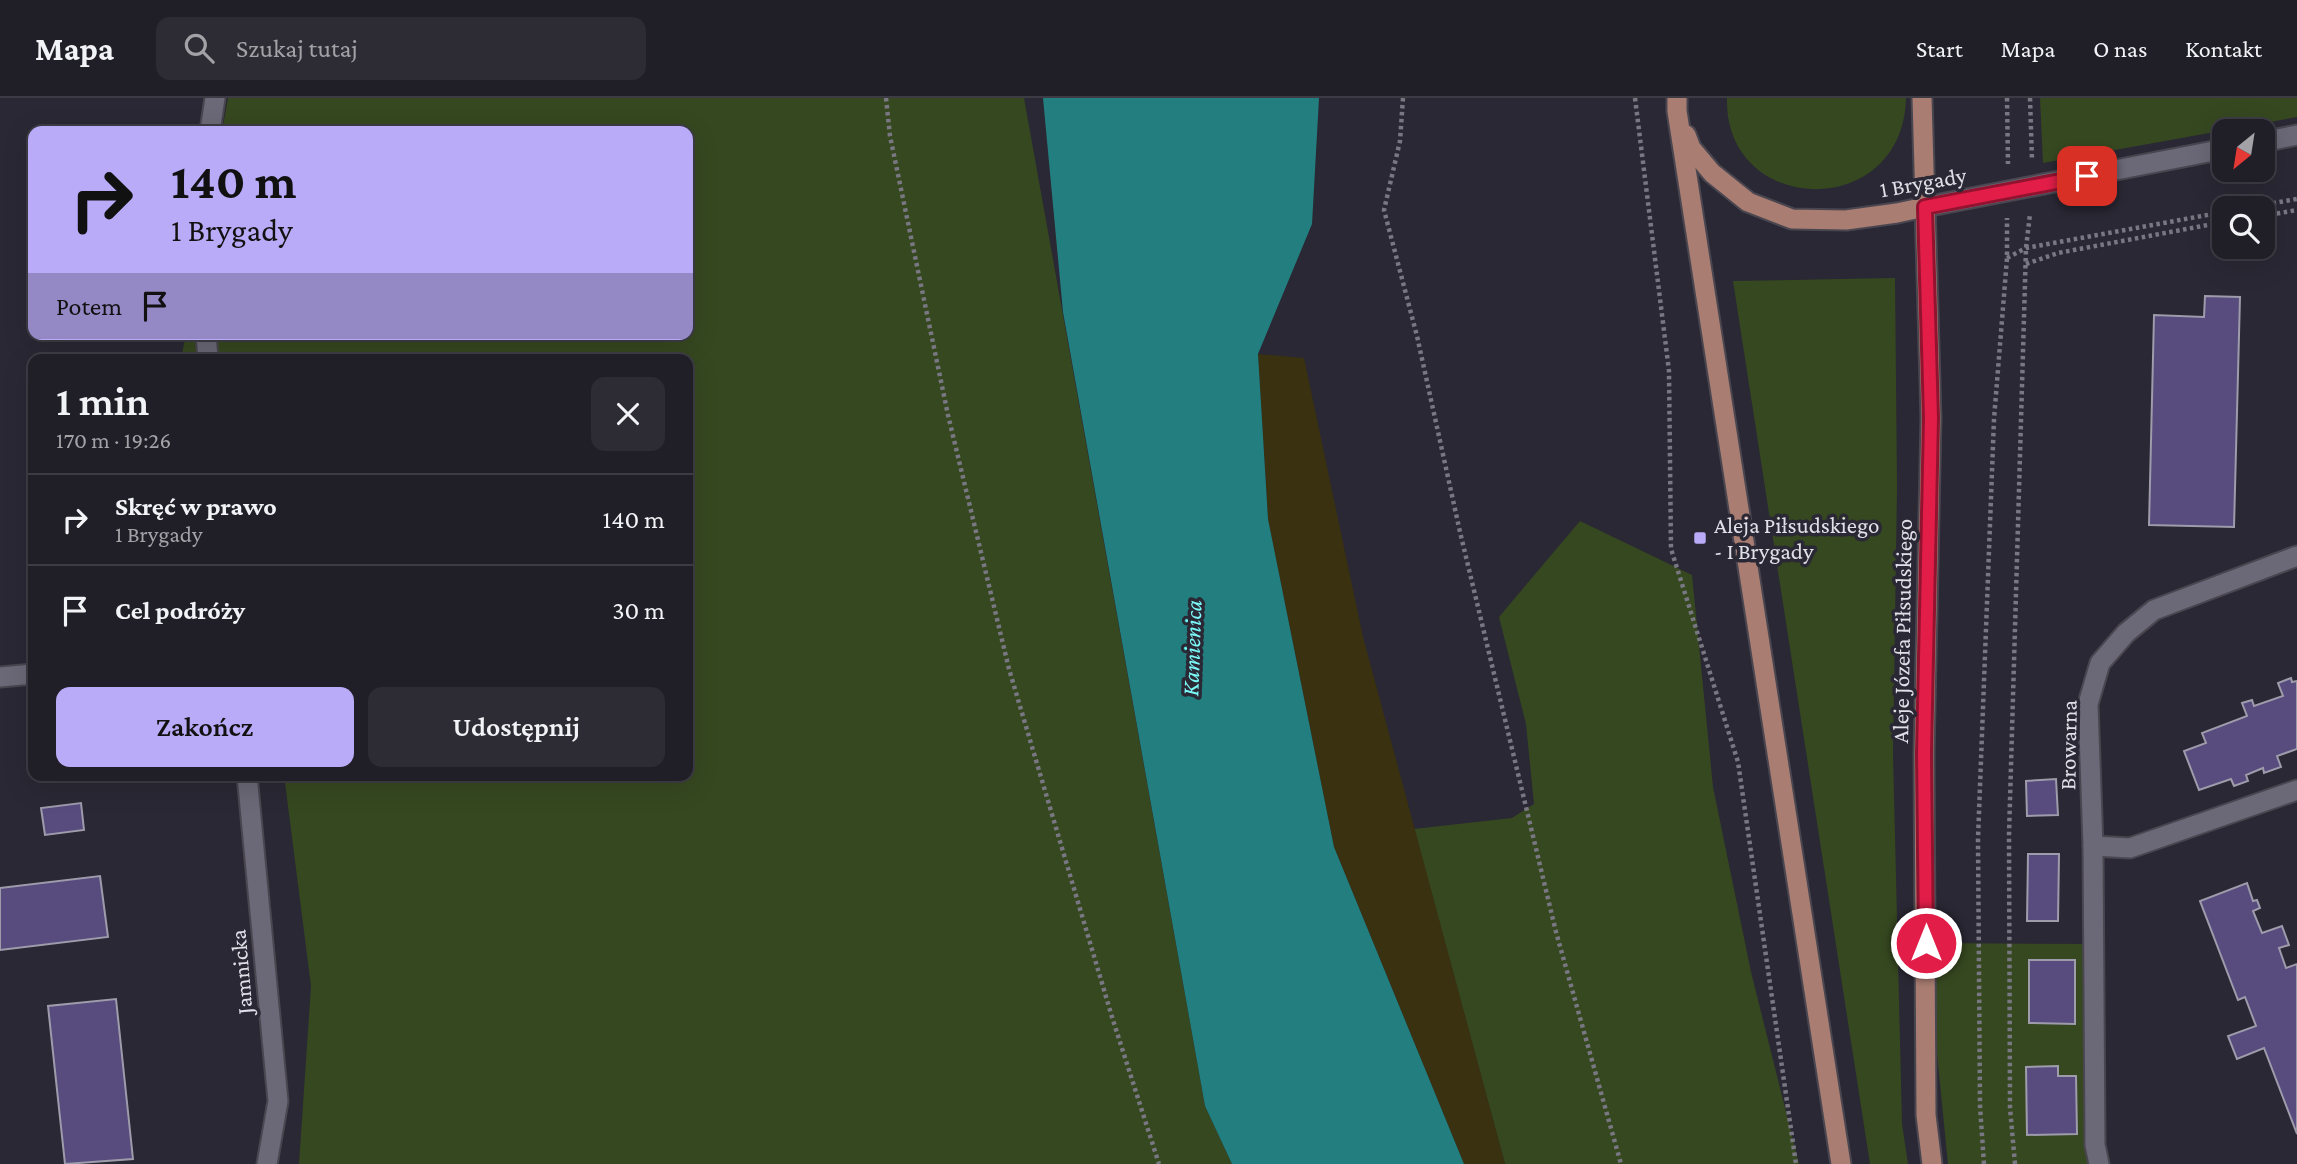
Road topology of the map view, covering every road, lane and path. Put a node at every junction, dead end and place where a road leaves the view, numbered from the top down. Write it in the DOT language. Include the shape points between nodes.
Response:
graph roads {
  1 [pos="215,98"];
  2 [pos="886,98"];
  3 [pos="1402,98"];
  4 [pos="1635,98"];
  5 [pos="1922,98"];
  6 [pos="1678,102"];
  7 [pos="211,126"];
  8 [pos="2297,135"];
  9 [pos="2275,140"];
  10 [pos="2212,151"];
  11 [pos="2297,199"];
  12 [pos="2275,203"];
  13 [pos="1925,207"];
  14 [pos="2297,210"];
  15 [pos="2212,214"];
  16 [pos="2275,214"];
  17 [pos="2212,224"];
  18 [pos="2026,248"];
  19 [pos="2026,264"];
  20 [pos="2297,556"];
  21 [pos="28,674"];
  22 [pos="0,677"];
  23 [pos="248,781"];
  24 [pos="2297,790"];
  25 [pos="2093,846"];
  26 [pos="267,1164"];
  27 [pos="1159,1164"];
  28 [pos="1621,1164"];
  29 [pos="1796,1164"];
  30 [pos="1842,1164"];
  31 [pos="1932,1164"];
  32 [pos="1984,1164"];
  33 [pos="2015,1164"];
  34 [pos="2099,1164"];
  1 -- 7 [label="street"];
  2 -- 27 [label="path" via="892,149 948,415 1009,669"];
  3 -- 28 [label="path" via="1400,141 1384,210 1556,932"];
  4 -- 29 [label="path" via="1668,371 1671,549 1738,762"];
  5 -- 13 [label="main road, Aleje Józefa Piłsudskiego"];
  6 -- 13 [label="main road, 1 Brygady" via="1691,148 1712,173 1757,206 1792,219 1846,220"];
  6 -- 30 [label="main road"];
  8 -- 9 [label="street"];
  10 -- 13 [label="street, 1 Brygady"];
  11 -- 12 [label="path"];
  13 -- 31 [label="main road, Aleje Józefa Piłsudskiego" via="1931,418 1924,754 1926,1102"];
  14 -- 16 [label="path"];
  15 -- 18 [label="path"];
  17 -- 19 [label="path" via="2059,253"];
  18 -- 19 [label="path"];
  18 -- 32 [label="path" via="2007,258 1994,419 1978,839"];
  19 -- 33 [label="path" via="2008,835 2010,1108"];
  20 -- 25 [label="street, Browarna" via="2154,610 2100,663 2088,704"];
  21 -- 22 [label="street"];
  23 -- 26 [label="street, Jamnicka" via="278,1101"];
  24 -- 25 [label="street" via="2130,848"];
  25 -- 34 [label="street, Browarna" via="2095,1145"];
}
